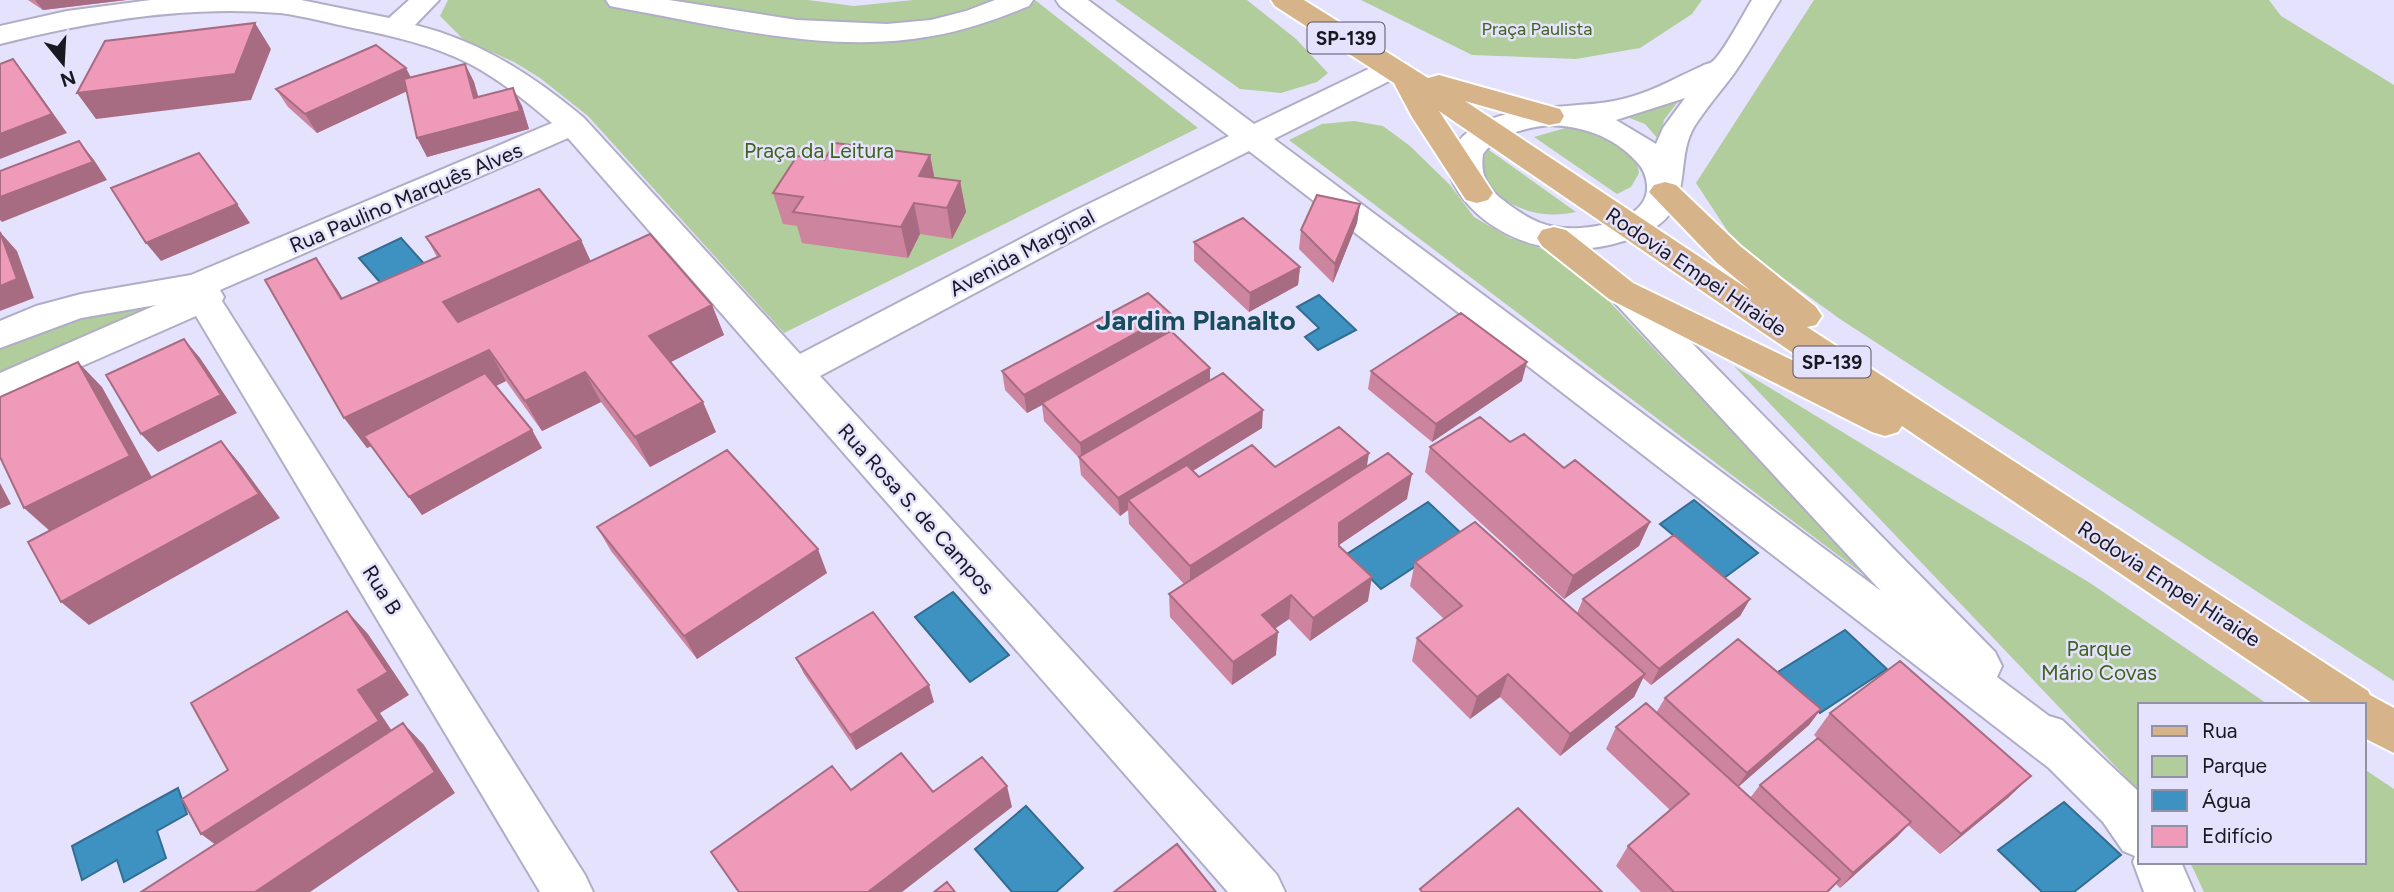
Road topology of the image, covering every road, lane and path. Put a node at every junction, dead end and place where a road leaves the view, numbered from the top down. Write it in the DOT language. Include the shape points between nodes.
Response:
graph roads {
  1 [pos="425,0"];
  2 [pos="621,0"];
  3 [pos="1019,0"];
  4 [pos="1070,0"];
  5 [pos="1285,0"];
  6 [pos="1766,0"];
  7 [pos="396,27"];
  8 [pos="0,35"];
  9 [pos="1725,65"];
  10 [pos="1399,72"];
  11 [pos="1560,116"];
  12 [pos="573,125"];
  13 [pos="1491,131"];
  14 [pos="1253,139"];
  15 [pos="1665,187"];
  16 [pos="1477,193"];
  17 [pos="1629,228"];
  18 [pos="1554,238"];
  19 [pos="1621,291"];
  20 [pos="201,293"];
  21 [pos="0,335"];
  22 [pos="794,373"];
  23 [pos="0,388"];
  24 [pos="2034,496"];
  25 [pos="2349,703"];
  26 [pos="2366,714"];
  27 [pos="2394,732"];
  28 [pos="2062,752"];
  29 [pos="2138,832"];
  30 [pos="2158,864"];
  31 [pos="568,892"];
  32 [pos="1260,892"];
  33 [pos="2169,892"];
  1 -- 7 [label="street"];
  2 -- 3 [label="street" via="800,29 850,32 940,25 974,18"];
  4 -- 14 [label="street"];
  5 -- 10 [label="main road, Rodovia Empei Hiraide / SP-139"];
  6 -- 9 [label="street"];
  7 -- 8 [label="street, Rua Rosa S. de Campos" via="281,5 235,3 64,19"];
  7 -- 12 [label="street, Rua Rosa S. de Campos" via="492,65"];
  9 -- 11 [label="street" via="1643,105 1602,114"];
  9 -- 15 [label="street" via="1678,128 1669,150"];
  10 -- 11 [label="main road"];
  10 -- 13 [label="main road, Rodovia Empei Hiraide / SP-139"];
  10 -- 14 [label="street, Avenida Marginal"];
  10 -- 16 [label="main road"];
  11 -- 13 [label="street" via="1532,117"];
  11 -- 15 [label="street" via="1606,127 1630,139 1650,157"];
  12 -- 20 [label="street, Rua Paulino Marquês Alves" via="238,271"];
  12 -- 22 [label="street, Rua Rosa S. de Campos"];
  13 -- 16 [label="street" via="1468,152 1464,163"];
  13 -- 17 [label="main road, Rodovia Empei Hiraide / SP-139"];
  14 -- 22 [label="street, Avenida Marginal" via="1086,219"];
  14 -- 28 [label="street"];
  15 -- 17 [label="street" via="1651,216"];
  15 -- 24 [label="main road" via="1759,281"];
  16 -- 18 [label="street" via="1509,220"];
  17 -- 18 [label="street" via="1589,239"];
  17 -- 24 [label="main road, Rodovia Empei Hiraide / SP-139"];
  18 -- 19 [label="main road"];
  19 -- 24 [label="main road"];
  19 -- 28 [label="street"];
  20 -- 21 [label="street" via="72,308"];
  20 -- 23 [label="street, Rua Paulino Marquês Alves"];
  20 -- 31 [label="street, Rua B"];
  22 -- 32 [label="street, Rua Rosa S. de Campos"];
  24 -- 25 [label="main road, Rodovia Empei Hiraide / SP-139"];
  26 -- 27 [label="main road"];
  28 -- 29 [label="street" via="2120,806"];
  30 -- 33 [label="street"];
}
